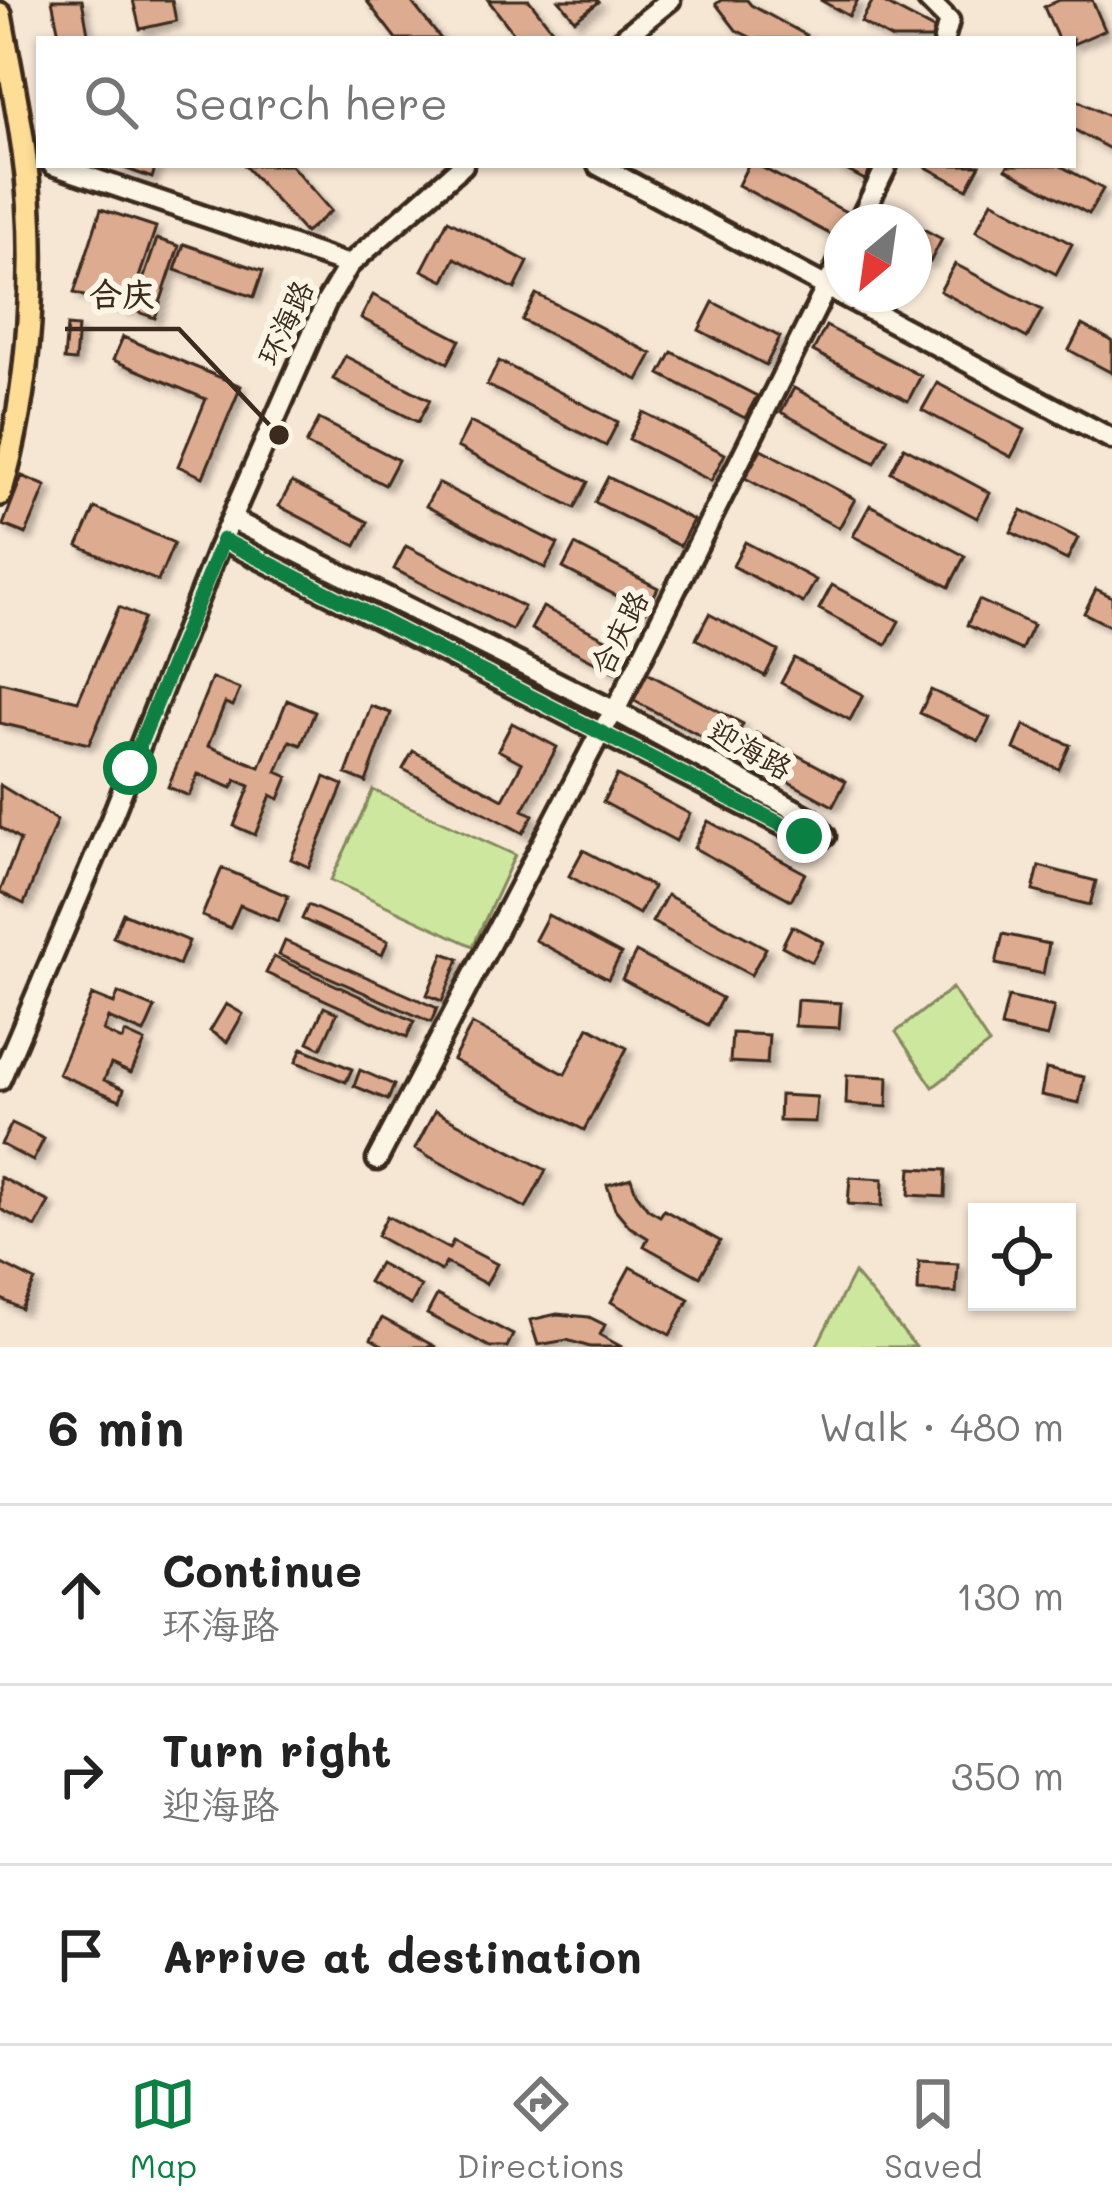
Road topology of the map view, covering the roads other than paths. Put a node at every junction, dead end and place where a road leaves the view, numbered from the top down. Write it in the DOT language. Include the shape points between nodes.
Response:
graph roads {
  1 [pos="670,0"];
  2 [pos="928,0"];
  3 [pos="0,14"];
  4 [pos="626,36"];
  5 [pos="945,36"];
  6 [pos="32,158"];
  7 [pos="62,168"];
  8 [pos="460,168"];
  9 [pos="604,168"];
  10 [pos="886,168"];
  11 [pos="868,204"];
  12 [pos="349,265"];
  13 [pos="824,285"];
  14 [pos="824,293"];
  15 [pos="874,312"];
  16 [pos="1112,439"];
  17 [pos="0,494"];
  18 [pos="231,519"];
  19 [pos="223,540"];
  20 [pos="615,711"];
  21 [pos="600,733"];
  22 [pos="0,1080"];
  23 [pos="376,1160"];
  1 -- 4 [label="street"];
  2 -- 5 [label="street" via="950,21"];
  3 -- 6 [label="main road"];
  6 -- 17 [label="main road" via="27,337"];
  7 -- 12 [label="street"];
  8 -- 12 [label="street, 环海路"];
  9 -- 13 [label="street"];
  10 -- 11 [label="street"];
  12 -- 18 [label="street, 环海路"];
  14 -- 20 [label="street, 合庆路"];
  15 -- 16 [label="street"];
  18 -- 19 [label="street, 环海路"];
  18 -- 20 [label="street, 迎海路"];
  19 -- 21 [label="street, 迎海路"];
  19 -- 22 [label="street, 环海路"];
  20 -- 21 [label="street, 合庆路"];
  20 -- 21 [label="street, 迎海路" via="810,818 825,836 804,836"];
  21 -- 23 [label="street, 合庆路"];
}
